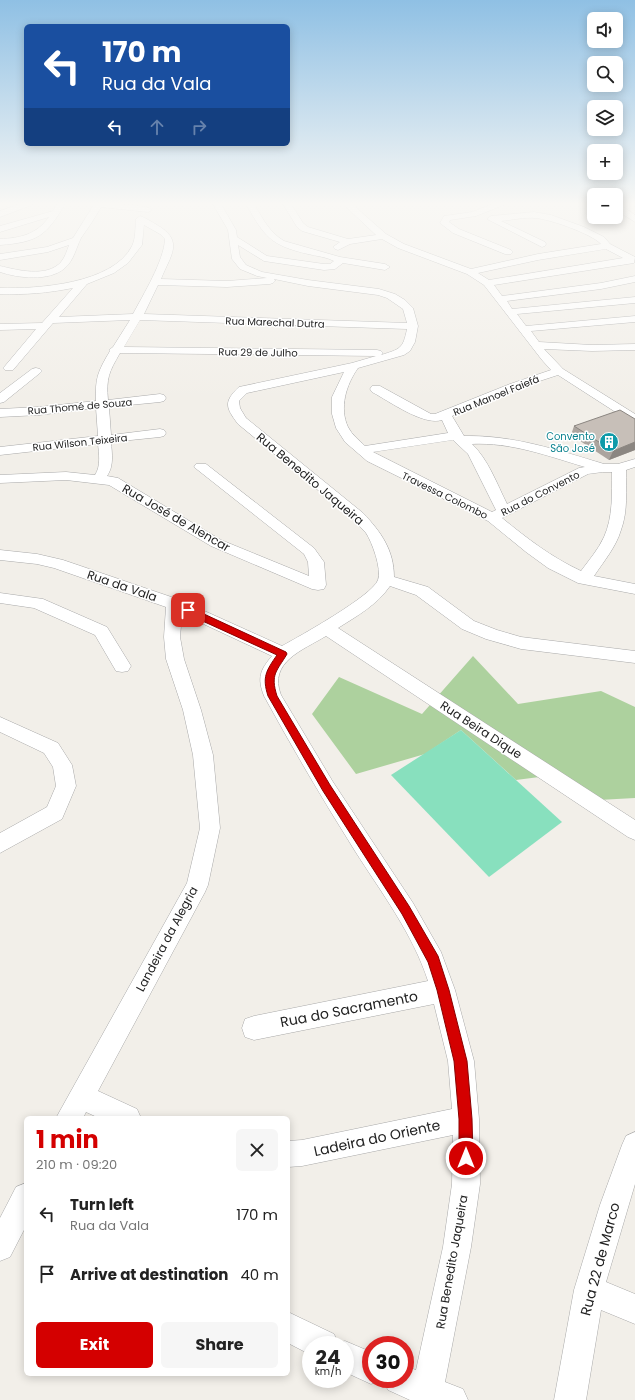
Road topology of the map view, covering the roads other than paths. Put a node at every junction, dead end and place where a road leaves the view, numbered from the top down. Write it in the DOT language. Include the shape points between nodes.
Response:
graph roads {
  1 [pos="1,269"];
  2 [pos="53,269"];
  3 [pos="112,269"];
  4 [pos="160,269"];
  5 [pos="249,269"];
  6 [pos="463,269"];
  7 [pos="482,269"];
  8 [pos="574,269"];
  9 [pos="470,272"];
  10 [pos="635,279"];
  11 [pos="293,280"];
  12 [pos="83,282"];
  13 [pos="155,282"];
  14 [pos="487,283"];
  15 [pos="0,290"];
  16 [pos="500,299"];
  17 [pos="635,300"];
  18 [pos="509,312"];
  19 [pos="137,317"];
  20 [pos="635,319"];
  21 [pos="49,323"];
  22 [pos="414,326"];
  23 [pos="0,327"];
  24 [pos="523,329"];
  25 [pos="536,345"];
  26 [pos="635,347"];
  27 [pos="115,350"];
  28 [pos="400,353"];
  29 [pos="354,366"];
  30 [pos="5,368"];
  31 [pos="559,371"];
  32 [pos="376,389"];
  33 [pos="160,398"];
  34 [pos="0,399"];
  35 [pos="102,405"];
  36 [pos="0,413"];
  37 [pos="440,417"];
  38 [pos="635,419"];
  39 [pos="160,433"];
  40 [pos="459,438"];
  41 [pos="103,440"];
  42 [pos="362,450"];
  43 [pos="0,451"];
  44 [pos="635,462"];
  45 [pos="201,467"];
  46 [pos="603,468"];
  47 [pos="619,468"];
  48 [pos="105,477"];
  49 [pos="0,479"];
  50 [pos="499,514"];
  51 [pos="0,555"];
  52 [pos="584,579"];
  53 [pos="386,580"];
  54 [pos="635,589"];
  55 [pos="0,598"];
  56 [pos="174,604"];
  57 [pos="326,628"];
  58 [pos="283,654"];
  59 [pos="635,657"];
  60 [pos="122,666"];
  61 [pos="0,724"];
  62 [pos="635,831"];
  63 [pos="0,844"];
  64 [pos="443,990"];
  65 [pos="254,1028"];
  66 [pos="75,1108"];
  67 [pos="117,1116"];
  68 [pos="466,1119"];
  69 [pos="635,1145"];
  70 [pos="290,1154"];
  71 [pos="24,1201"];
  72 [pos="0,1247"];
  73 [pos="589,1290"];
  74 [pos="635,1309"];
  75 [pos="290,1328"];
  76 [pos="305,1336"];
  77 [pos="414,1386"];
  78 [pos="435,1397"];
  79 [pos="570,1400"];
  1 -- 2 [label="street" via="27,274"];
  3 -- 12 [label="street"];
  4 -- 13 [label="street"];
  5 -- 11 [label="street"];
  6 -- 9 [label="street"];
  7 -- 9 [label="street"];
  8 -- 14 [label="street"];
  9 -- 14 [label="street"];
  10 -- 16 [label="street"];
  11 -- 13 [label="street" via="227,284"];
  11 -- 22 [label="street" via="379,292 391,296 408,308"];
  12 -- 15 [label="street" via="38,290"];
  12 -- 21 [label="street"];
  13 -- 19 [label="street"];
  14 -- 16 [label="street"];
  16 -- 18 [label="street"];
  17 -- 18 [label="street"];
  18 -- 24 [label="street"];
  19 -- 21 [label="street, Rua Marechal Dutra"];
  19 -- 22 [label="street, Rua Marechal Dutra"];
  19 -- 27 [label="street"];
  20 -- 24 [label="street"];
  21 -- 23 [label="street, Rua Marechal Dutra"];
  21 -- 30 [label="street"];
  22 -- 28 [label="street" via="410,342"];
  24 -- 25 [label="street"];
  25 -- 26 [label="street"];
  25 -- 31 [label="street"];
  27 -- 28 [label="street, Rua 29 de Julho"];
  27 -- 35 [label="street" via="104,371 101,387"];
  28 -- 29 [label="street"];
  29 -- 42 [label="street, Travessa Colombo" via="338,397 338,414 342,428"];
  29 -- 53 [label="street, Rua Benedito Jaqueira" via="243,390 232,402 242,421 358,516 372,532 386,565"];
  30 -- 34 [label="street" via="36,371"];
  31 -- 37 [label="street, Rua Manoel Faiefá" via="514,386"];
  31 -- 38 [label="street"];
  32 -- 37 [label="street" via="428,417"];
  33 -- 35 [label="street, Rua Thomé de Souza"];
  35 -- 36 [label="street, Rua Thomé de Souza"];
  35 -- 41 [label="street"];
  37 -- 40 [label="street"];
  39 -- 41 [label="street, Rua Wilson Teixeira"];
  40 -- 42 [label="street"];
  40 -- 46 [label="street" via="499,441"];
  40 -- 50 [label="street" via="473,452 482,467"];
  41 -- 43 [label="street, Rua Wilson Teixeira"];
  41 -- 48 [label="street"];
  42 -- 50 [label="street, Travessa Colombo" via="385,466"];
  44 -- 47 [label="street, Rua do Convento"];
  45 -- 48 [label="street, Rua José de Alencar" via="313,556 318,585 216,543"];
  46 -- 47 [label="street, Rua do Convento"];
  46 -- 50 [label="street, Rua do Convento" via="572,476"];
  47 -- 52 [label="street" via="616,524 608,543"];
  48 -- 49 [label="street, Rua José de Alencar"];
  50 -- 52 [label="street, Travessa Colombo" via="531,549 553,564"];
  51 -- 56 [label="street, Rua da Vala" via="58,564"];
  52 -- 54 [label="street, Travessa Colombo"];
  53 -- 57 [label="street, Rua Benedito Jaqueira" via="378,591 360,606"];
  53 -- 59 [label="street" via="422,591 468,625 492,635 521,643"];
  55 -- 60 [label="street" via="38,603 101,631"];
  56 -- 58 [label="street, Rua da Vala"];
  56 -- 66 [label="street, Landeira da Alegria" via="172,637 175,659 192,710 203,755 210,828 197,884"];
  57 -- 58 [label="street, Rua Benedito Jaqueira"];
  57 -- 62 [label="street, Rua Beira Dique"];
  58 -- 64 [label="street, Rua Benedito Jaqueira" via="269,677 273,696 326,788 406,910 433,960"];
  61 -- 63 [label="street" via="51,748 62,765 66,786 55,813"];
  64 -- 65 [label="street, Rua do Sacramento"];
  64 -- 68 [label="street, Rua Benedito Jaqueira" via="461,1061"];
  66 -- 67 [label="street"];
  68 -- 70 [label="street, Ladeira do Oriente"];
  68 -- 78 [label="street, Rua Benedito Jaqueira" via="466,1184"];
  69 -- 73 [label="street, Rua 22 de Marco"];
  71 -- 72 [label="street"];
  73 -- 74 [label="street"];
  73 -- 79 [label="street, Rua 22 de Marco"];
  75 -- 76 [label="street"];
  77 -- 78 [label="street"];
}
